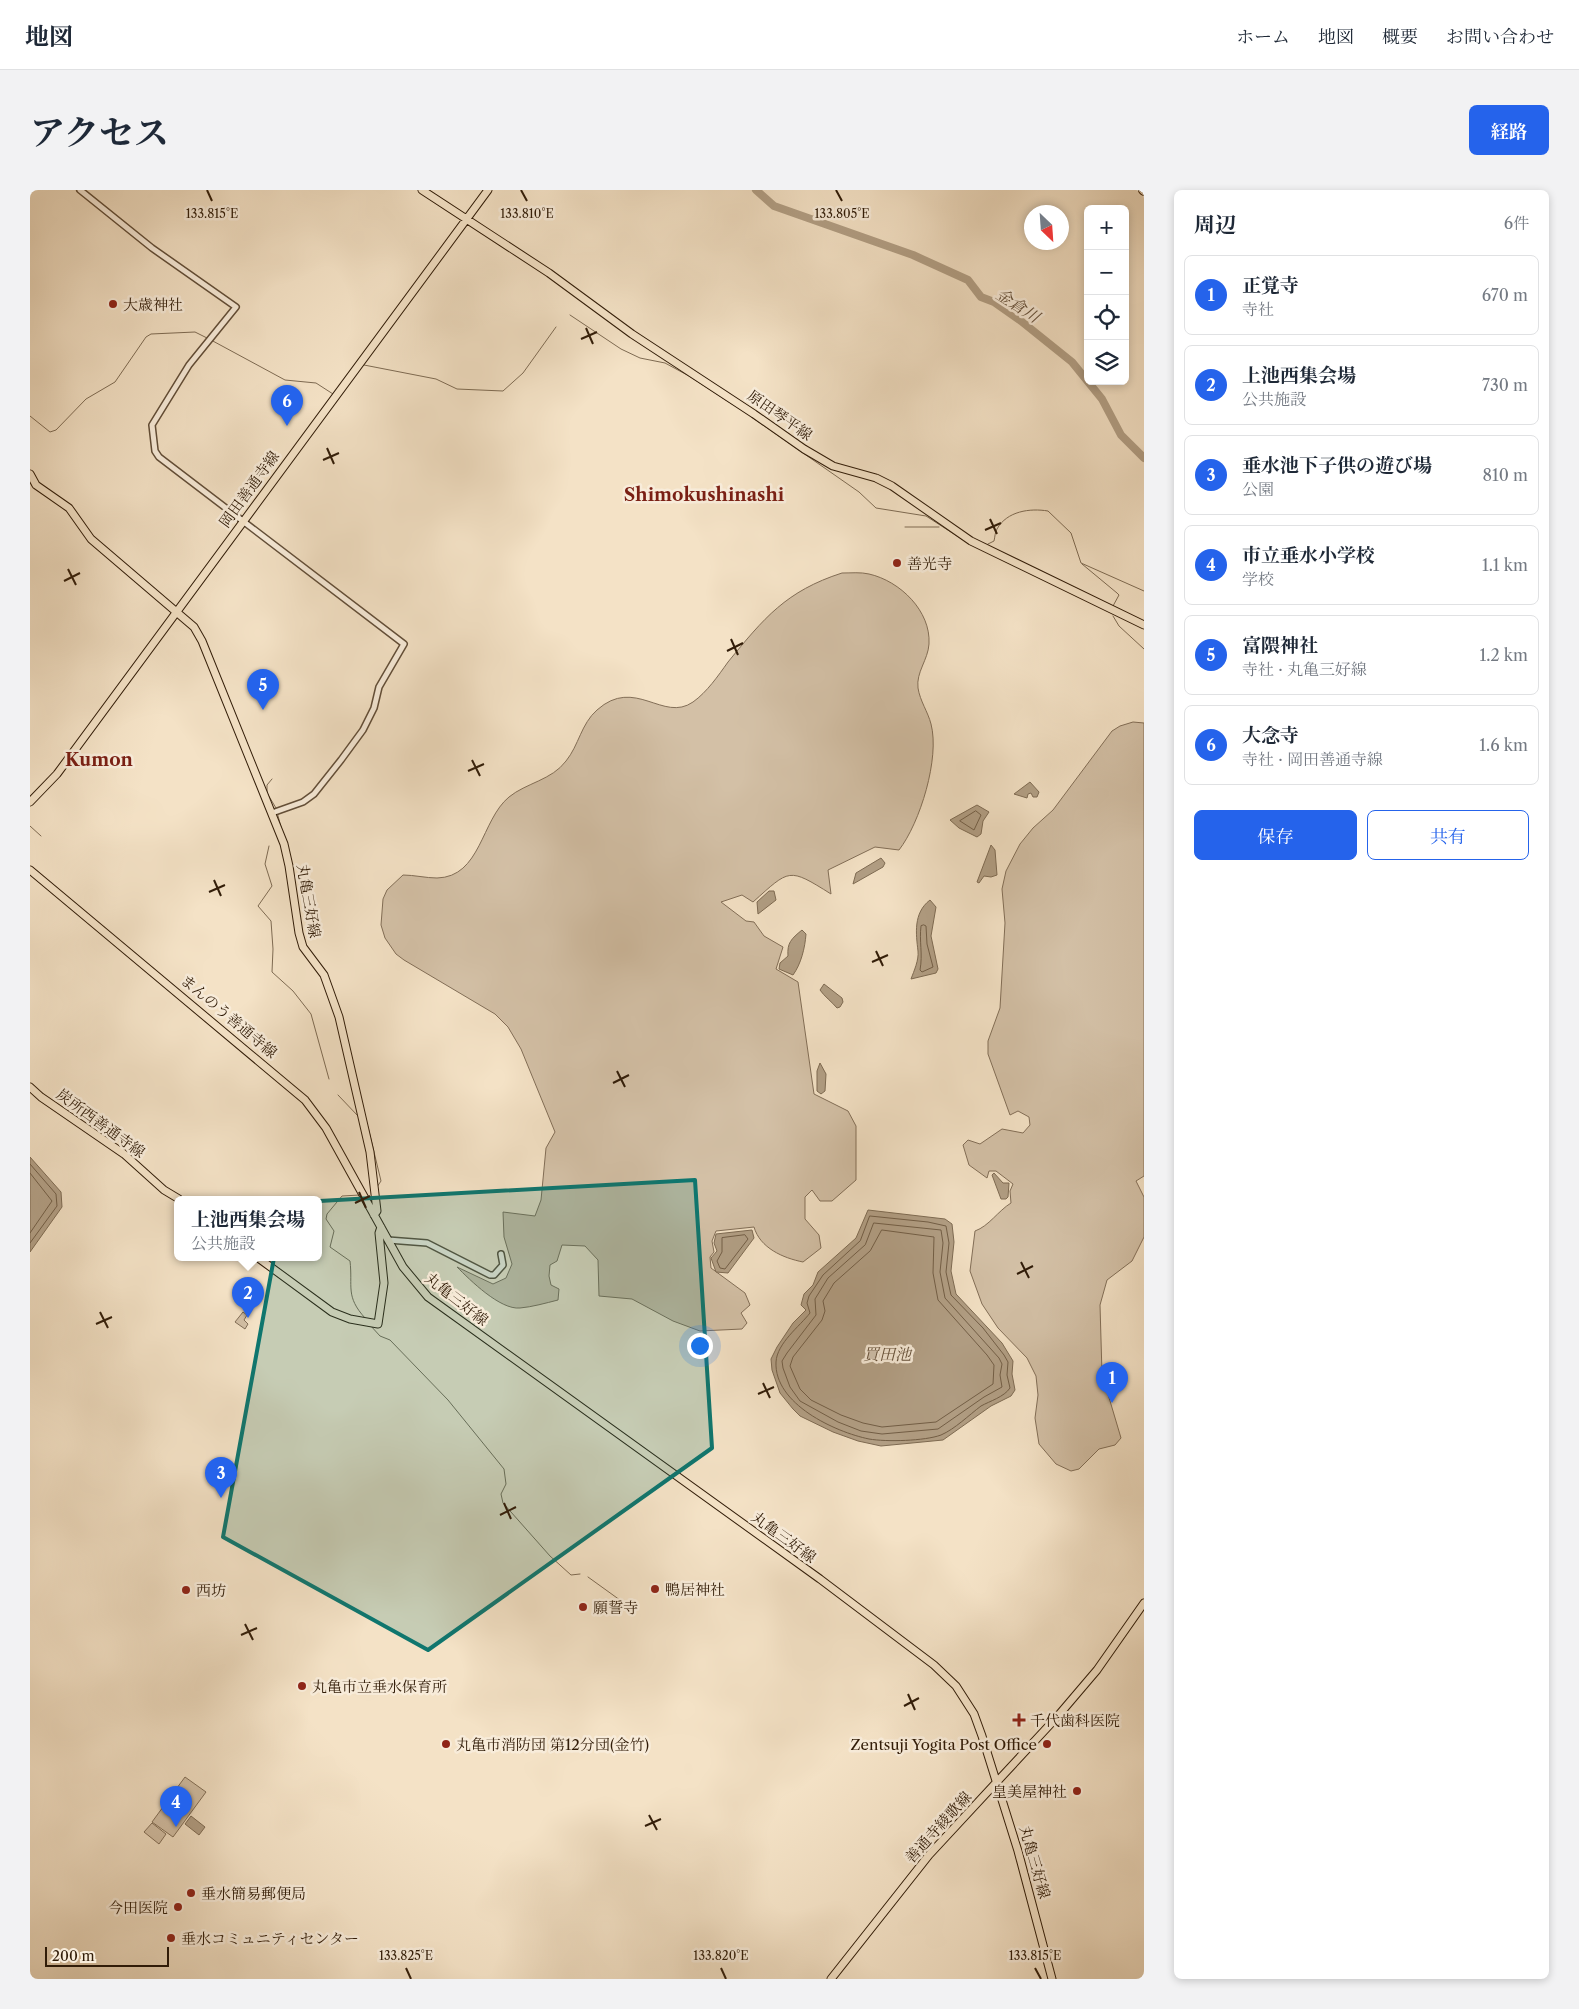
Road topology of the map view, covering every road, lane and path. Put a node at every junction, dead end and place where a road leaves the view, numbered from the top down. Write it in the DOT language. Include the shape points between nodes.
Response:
graph roads {
  1 [pos="80,190"];
  2 [pos="422,190"];
  3 [pos="488,190"];
  4 [pos="465,220"];
  5 [pos="30,474"];
  6 [pos="243,521"];
  7 [pos="177,612"];
  8 [pos="1144,624"];
  9 [pos="30,802"];
  10 [pos="276,812"];
  11 [pos="30,870"];
  12 [pos="30,1088"];
  13 [pos="174,1196"];
  14 [pos="374,1215"];
  15 [pos="381,1228"];
  16 [pos="388,1240"];
  17 [pos="501,1254"];
  18 [pos="262,1261"];
  19 [pos="1144,1603"];
  20 [pos="996,1783"];
  21 [pos="831,1979"];
  22 [pos="1052,1979"];
  1 -- 6 [label="street" via="152,248 236,307 189,365 152,425 159,457"];
  2 -- 4 [label="main road, 原田琴平線"];
  3 -- 4 [label="main road, 岡田善通寺線"];
  4 -- 6 [label="main road, 岡田善通寺線"];
  4 -- 8 [label="main road, 原田琴平線" via="543,269 632,334 804,449 833,466 892,486 971,541"];
  5 -- 7 [label="main road, 丸亀三好線" via="36,485 69,508 91,539"];
  6 -- 7 [label="main road, 岡田善通寺線"];
  6 -- 10 [label="street" via="404,644 379,687 374,708 363,730 341,760 314,794 303,802"];
  7 -- 9 [label="main road, 岡田善通寺線" via="57,774"];
  7 -- 10 [label="main road, 丸亀三好線" via="194,627 202,641"];
  10 -- 14 [label="main road, 丸亀三好線" via="288,856 303,948 324,975 339,1017 374,1173 377,1211"];
  11 -- 14 [label="main road, まんのう善通寺線" via="294,1088 321,1121"];
  12 -- 13 [label="main road, 炭所西善通寺線" via="124,1154"];
  14 -- 15 [label="main road, 丸亀三好線"];
  15 -- 16 [label="main road, 丸亀三好線"];
  15 -- 18 [label="main road" via="384,1297 378,1324 332,1312"];
  16 -- 17 [label="street" via="427,1243 490,1275 503,1265"];
  16 -- 20 [label="main road, 丸亀三好線" via="406,1271 428,1296 940,1669 956,1686 974,1714"];
  19 -- 20 [label="main road, 善通寺綾歌線" via="1097,1670"];
  20 -- 21 [label="main road, 善通寺綾歌線" via="929,1855"];
  20 -- 22 [label="main road, 丸亀三好線"];
}
